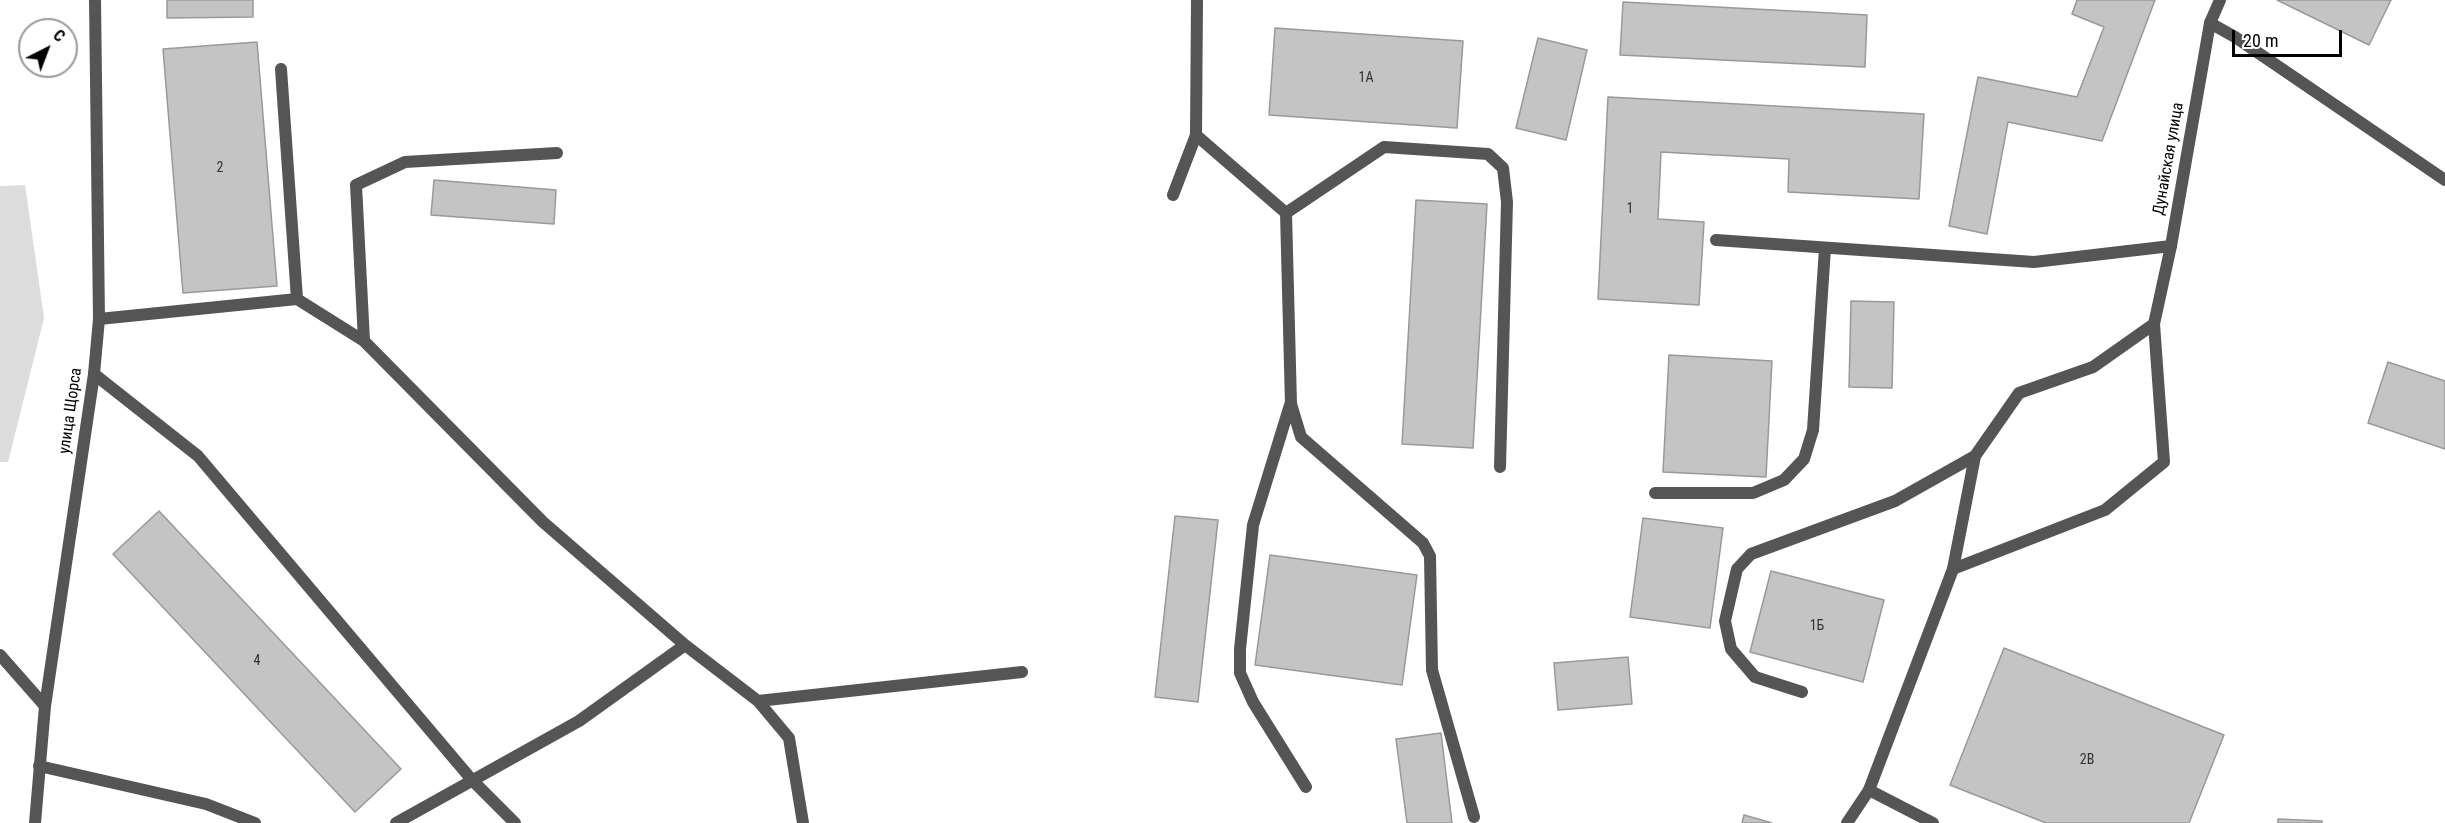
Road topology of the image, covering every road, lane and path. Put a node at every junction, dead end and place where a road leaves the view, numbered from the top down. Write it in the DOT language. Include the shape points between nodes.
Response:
graph roads {
  1 [pos="95,0"];
  2 [pos="1197,0"];
  3 [pos="2220,0"];
  4 [pos="2210,23"];
  5 [pos="281,69"];
  6 [pos="1196,135"];
  7 [pos="557,153"];
  8 [pos="2445,180"];
  9 [pos="1173,195"];
  10 [pos="1286,213"];
  11 [pos="1716,240"];
  12 [pos="2171,246"];
  13 [pos="1825,248"];
  14 [pos="297,299"];
  15 [pos="99,319"];
  16 [pos="2154,324"];
  17 [pos="364,342"];
  18 [pos="94,374"];
  19 [pos="1291,404"];
  20 [pos="1975,456"];
  21 [pos="1500,467"];
  22 [pos="1655,493"];
  23 [pos="1953,569"];
  24 [pos="685,645"];
  25 [pos="0,655"];
  26 [pos="1022,672"];
  27 [pos="1802,692"];
  28 [pos="758,701"];
  29 [pos="45,706"];
  30 [pos="39,766"];
  31 [pos="472,780"];
  32 [pos="1306,787"];
  33 [pos="1869,790"];
  34 [pos="1474,817"];
  35 [pos="35,823"];
  36 [pos="255,823"];
  37 [pos="396,823"];
  38 [pos="515,823"];
  39 [pos="803,823"];
  40 [pos="1848,823"];
  41 [pos="1933,823"];
  1 -- 15 [label="street, улица Щорса"];
  2 -- 6 [label="street"];
  3 -- 4 [label="street, Дунайская улица"];
  4 -- 8 [label="street"];
  4 -- 12 [label="street, Дунайская улица"];
  5 -- 14 [label="street"];
  6 -- 9 [label="street"];
  6 -- 10 [label="street"];
  7 -- 17 [label="street" via="405,162 356,185"];
  10 -- 19 [label="street"];
  10 -- 21 [label="street" via="1384,147 1488,154 1503,168 1507,202"];
  11 -- 13 [label="street"];
  12 -- 13 [label="street" via="2034,262"];
  12 -- 16 [label="street, Дунайская улица"];
  13 -- 22 [label="street" via="1813,430 1804,459 1784,480 1753,493"];
  14 -- 15 [label="street"];
  14 -- 17 [label="street"];
  15 -- 18 [label="street, улица Щорса"];
  16 -- 20 [label="street" via="2093,366 2019,393"];
  16 -- 23 [label="street, Дунайская улица" via="2164,462 2105,510"];
  17 -- 24 [label="street" via="543,522"];
  18 -- 29 [label="street, улица Щорса"];
  18 -- 31 [label="street" via="198,456"];
  19 -- 32 [label="street" via="1253,525 1240,673 1253,702"];
  19 -- 34 [label="street" via="1301,437 1423,543 1430,556 1432,670"];
  20 -- 23 [label="street"];
  20 -- 27 [label="street" via="1895,501 1751,554 1737,569 1725,621 1731,649 1755,677"];
  23 -- 33 [label="street"];
  24 -- 28 [label="street"];
  24 -- 31 [label="street" via="579,721"];
  25 -- 29 [label="street"];
  26 -- 28 [label="street"];
  28 -- 39 [label="street" via="789,738"];
  29 -- 30 [label="street, улица Щорса"];
  30 -- 35 [label="street, улица Щорса"];
  30 -- 36 [label="street" via="206,804"];
  31 -- 37 [label="street"];
  31 -- 38 [label="street"];
  33 -- 40 [label="street"];
  33 -- 41 [label="street"];
}
